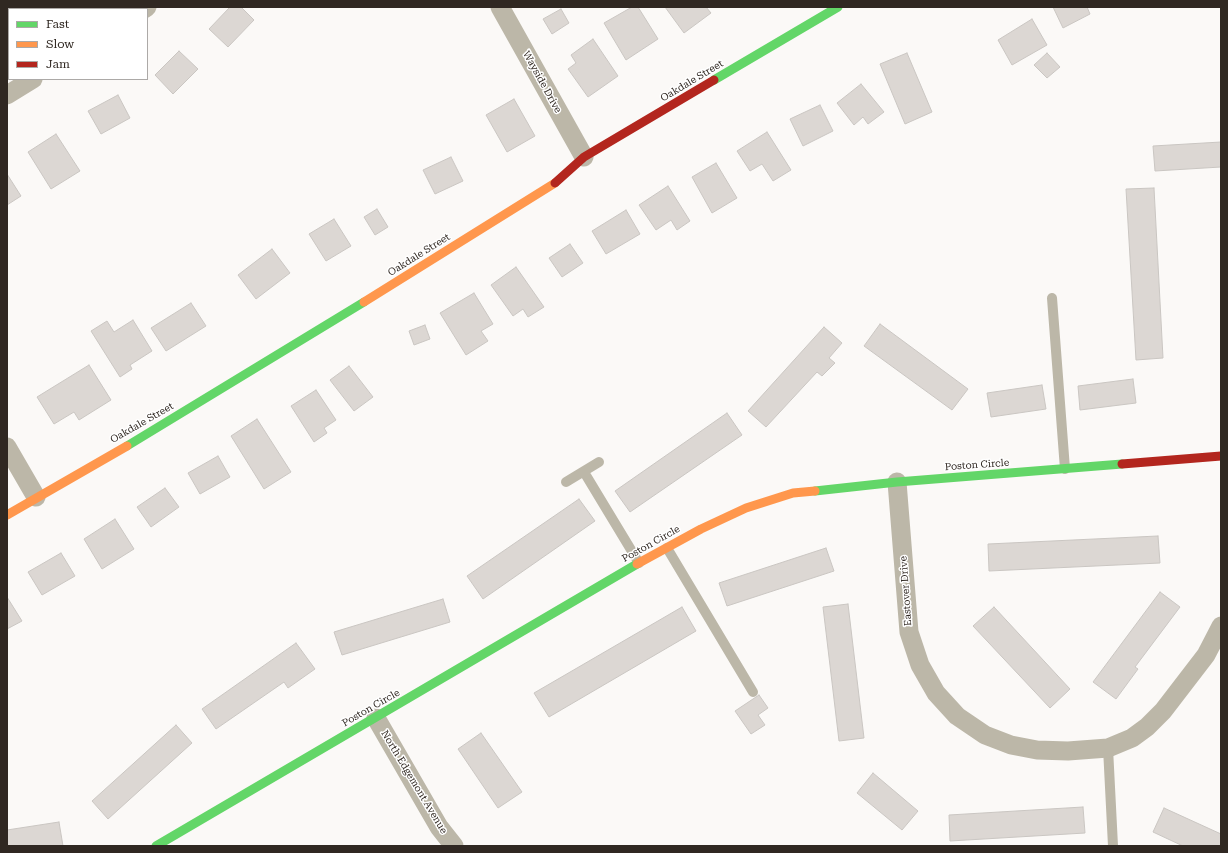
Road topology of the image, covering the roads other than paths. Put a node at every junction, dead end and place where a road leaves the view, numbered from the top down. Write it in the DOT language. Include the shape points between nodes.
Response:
graph roads {
  1 [pos="500,7"];
  2 [pos="838,7"];
  3 [pos="31,80"];
  4 [pos="7,95"];
  5 [pos="584,157"];
  6 [pos="1052,298"];
  7 [pos="7,447"];
  8 [pos="1221,456"];
  9 [pos="599,462"];
  10 [pos="1065,469"];
  11 [pos="584,472"];
  12 [pos="566,482"];
  13 [pos="898,482"];
  14 [pos="36,497"];
  15 [pos="7,515"];
  16 [pos="667,548"];
  17 [pos="638,563"];
  18 [pos="1221,626"];
  19 [pos="753,692"];
  20 [pos="376,718"];
  21 [pos="1108,748"];
  22 [pos="156,846"];
  23 [pos="454,846"];
  24 [pos="1113,846"];
  1 -- 5 [label="street, Wayside Drive"];
  2 -- 5 [label="street, Oakdale Street"];
  3 -- 4 [label="street"];
  5 -- 14 [label="street, Oakdale Street" via="562,179 401,280 150,432"];
  6 -- 10 [label="lane"];
  7 -- 14 [label="street"];
  8 -- 10 [label="street, Poston Circle"];
  9 -- 11 [label="lane"];
  10 -- 13 [label="street, Poston Circle"];
  11 -- 12 [label="lane"];
  11 -- 17 [label="lane"];
  13 -- 16 [label="street, Poston Circle" via="793,493 770,499 746,508"];
  13 -- 21 [label="street, Eastover Drive" via="909,632 920,665 936,693 956,716 985,735 1011,745 1037,750 1068,751"];
  14 -- 15 [label="street, Oakdale Street"];
  16 -- 17 [label="street, Poston Circle"];
  16 -- 19 [label="lane"];
  17 -- 20 [label="street, Poston Circle"];
  18 -- 21 [label="street, Eastover Drive" via="1206,655 1153,722 1132,738"];
  20 -- 22 [label="street, Poston Circle"];
  20 -- 23 [label="street, North Edgemont Avenue" via="440,827"];
  21 -- 24 [label="lane"];
}
